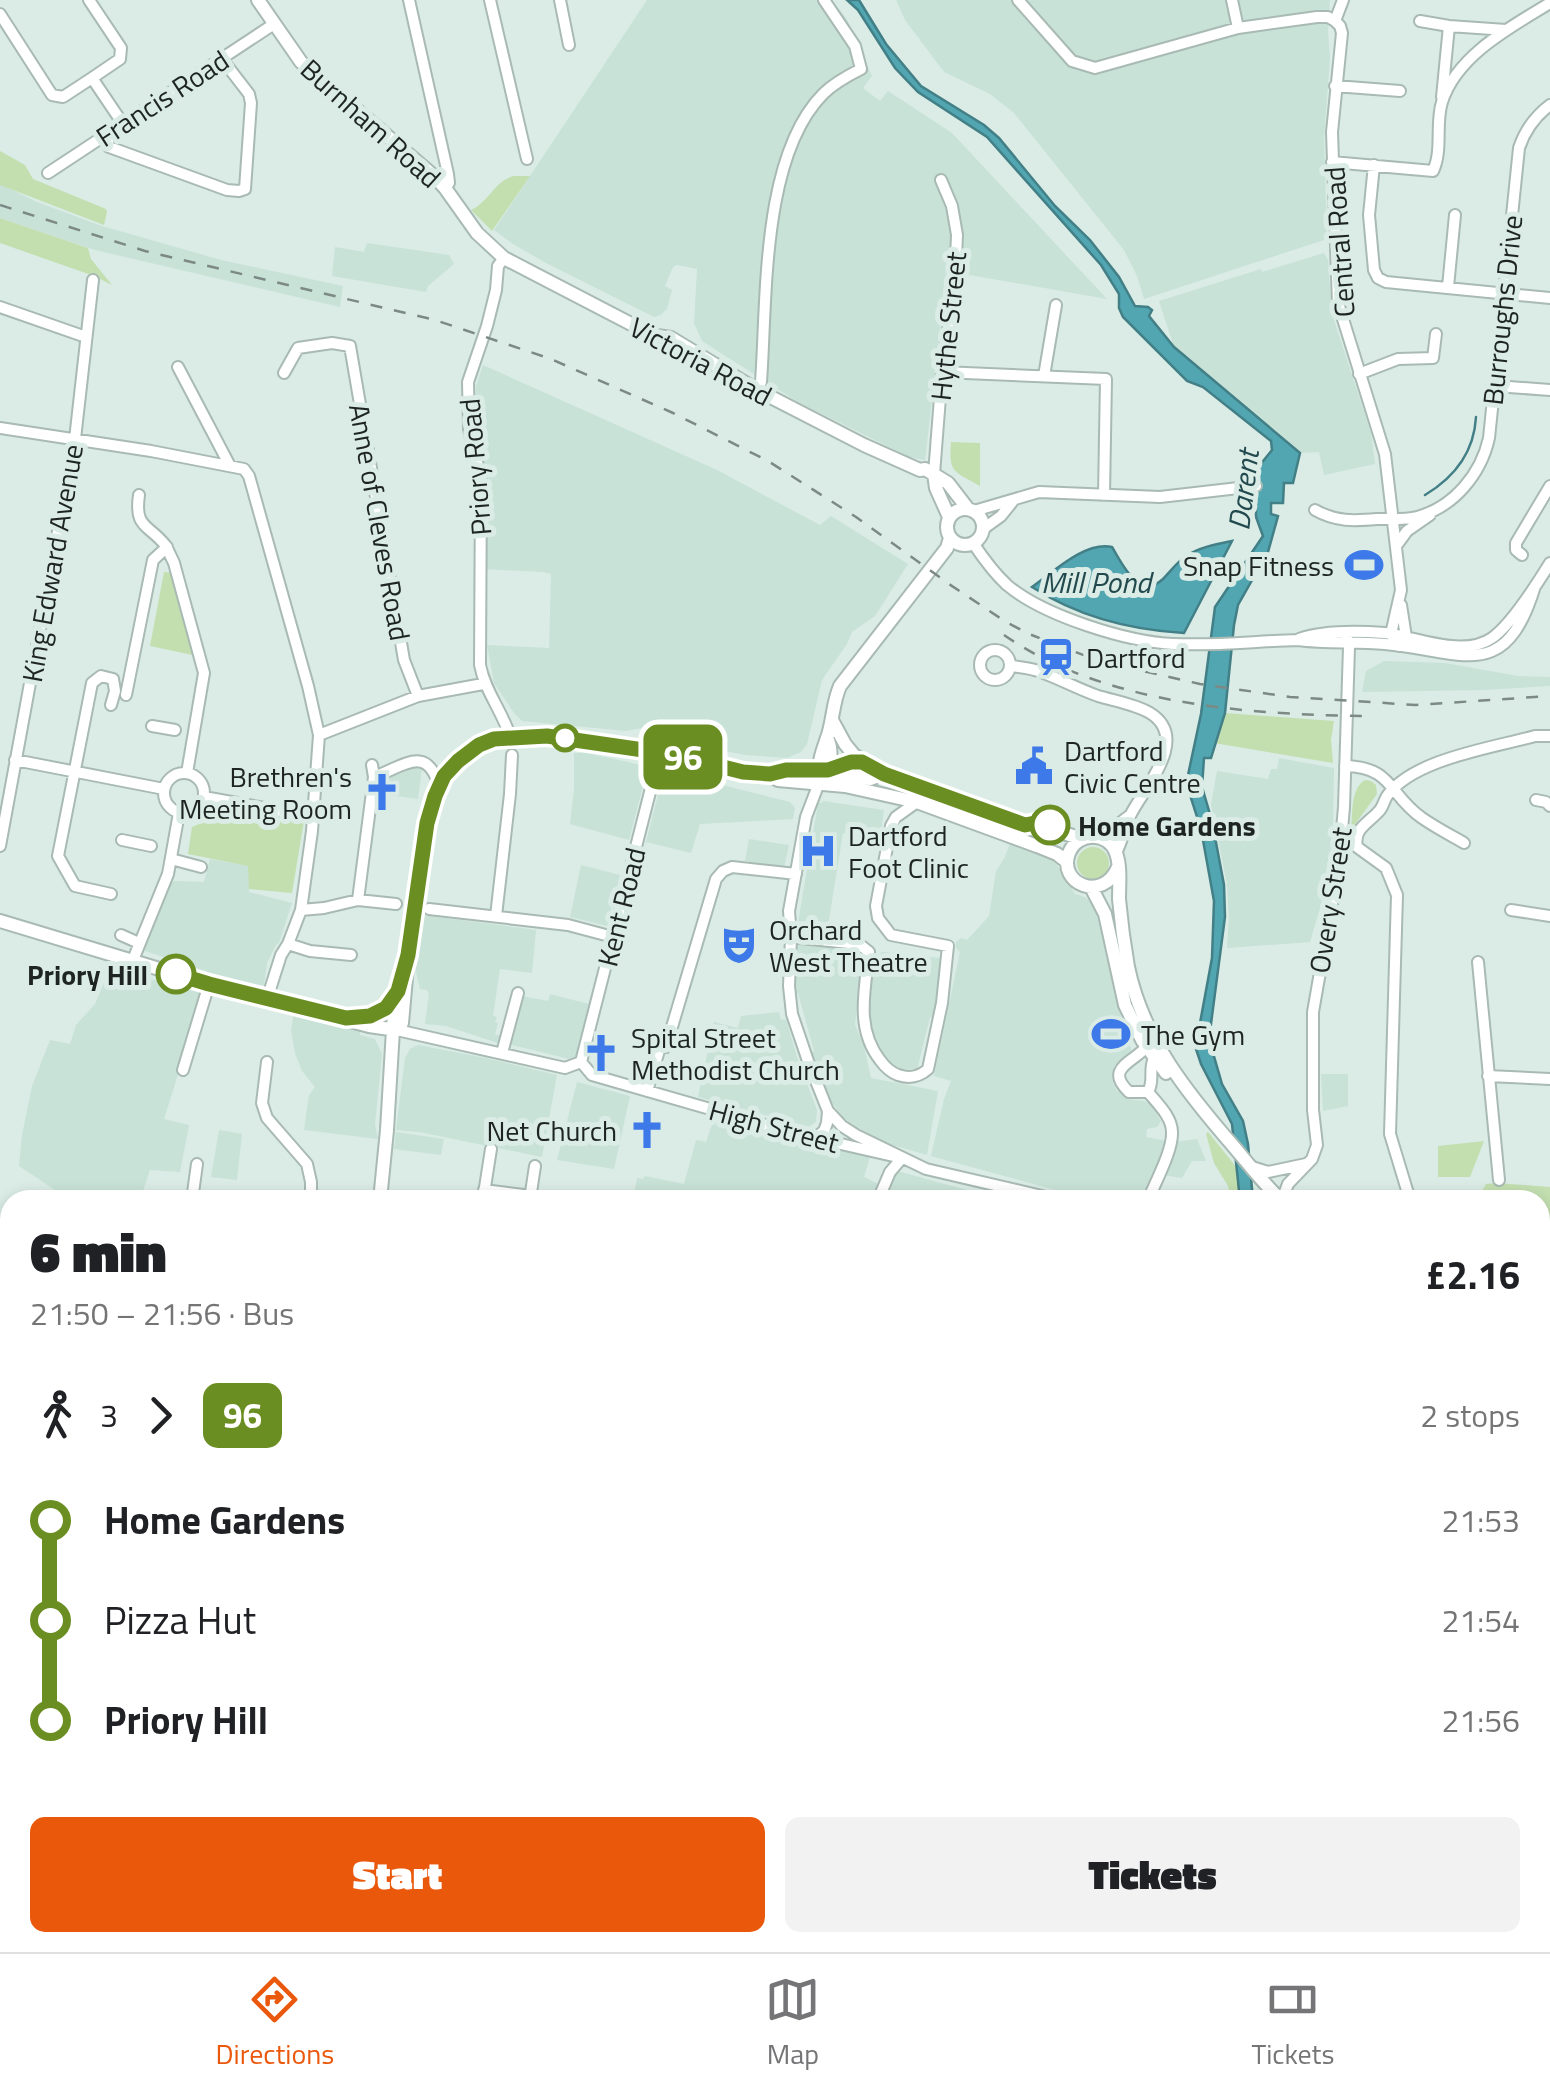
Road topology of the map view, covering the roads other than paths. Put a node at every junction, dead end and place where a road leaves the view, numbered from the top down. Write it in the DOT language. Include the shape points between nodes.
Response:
graph roads {
  1 [pos="89,0"];
  2 [pos="258,0"];
  3 [pos="410,0"];
  4 [pos="490,0"];
  5 [pos="560,0"];
  6 [pos="824,0"];
  7 [pos="1018,0"];
  8 [pos="1232,0"];
  9 [pos="1343,0"];
  10 [pos="1550,3"];
  11 [pos="0,14"];
  12 [pos="1420,21"];
  13 [pos="1335,22"];
  14 [pos="274,24"];
  15 [pos="1449,26"];
  16 [pos="1238,28"];
  17 [pos="1506,30"];
  18 [pos="569,44"];
  19 [pos="222,60"];
  20 [pos="92,78"];
  21 [pos="1335,86"];
  22 [pos="1400,91"];
  23 [pos="1442,103"];
  24 [pos="1550,105"];
  25 [pos="123,124"];
  26 [pos="107,134"];
  27 [pos="527,159"];
  28 [pos="1332,162"];
  29 [pos="1374,165"];
  30 [pos="48,173"];
  31 [pos="941,180"];
  32 [pos="445,188"];
  33 [pos="1455,215"];
  34 [pos="487,244"];
  35 [pos="504,258"];
  36 [pos="93,280"];
  37 [pos="1448,288"];
  38 [pos="1504,294"];
  39 [pos="1550,298"];
  40 [pos="1056,306"];
  41 [pos="0,307"];
  42 [pos="1436,334"];
  43 [pos="86,336"];
  44 [pos="178,367"];
  45 [pos="942,372"];
  46 [pos="284,373"];
  47 [pos="1360,374"];
  48 [pos="1044,376"];
  49 [pos="1494,386"];
  50 [pos="757,390"];
  51 [pos="1550,390"];
  52 [pos="0,428"];
  53 [pos="76,439"];
  54 [pos="230,466"];
  55 [pos="930,477"];
  56 [pos="1256,486"];
  57 [pos="1550,486"];
  58 [pos="140,495"];
  59 [pos="1104,495"];
  60 [pos="1018,497"];
  61 [pos="1438,508"];
  62 [pos="971,510"];
  63 [pos="1316,510"];
  64 [pos="949,517"];
  65 [pos="1394,518"];
  66 [pos="983,529"];
  67 [pos="950,538"];
  68 [pos="974,543"];
  69 [pos="1396,546"];
  70 [pos="167,547"];
  71 [pos="1522,555"];
  72 [pos="1550,563"];
  73 [pos="1400,602"];
  74 [pos="1391,634"];
  75 [pos="1347,638"];
  76 [pos="1402,641"];
  77 [pos="1010,666"];
  78 [pos="484,684"];
  79 [pos="126,695"];
  80 [pos="418,696"];
  81 [pos="111,704"];
  82 [pos="832,720"];
  83 [pos="152,726"];
  84 [pos="185,732"];
  85 [pos="318,735"];
  86 [pos="510,736"];
  87 [pos="1550,736"];
  88 [pos="660,753"];
  89 [pos="15,760"];
  90 [pos="499,762"];
  91 [pos="1345,766"];
  92 [pos="74,771"];
  93 [pos="188,773"];
  94 [pos="770,774"];
  95 [pos="822,774"];
  96 [pos="884,774"];
  97 [pos="439,786"];
  98 [pos="164,790"];
  99 [pos="1393,791"];
  100 [pos="204,796"];
  101 [pos="1536,800"];
  102 [pos="918,802"];
  103 [pos="1550,806"];
  104 [pos="282,811"];
  105 [pos="179,813"];
  106 [pos="1130,816"];
  107 [pos="1,832"];
  108 [pos="1100,838"];
  109 [pos="1083,839"];
  110 [pos="122,840"];
  111 [pos="1464,843"];
  112 [pos="0,846"];
  113 [pos="151,846"];
  114 [pos="169,853"];
  115 [pos="1117,860"];
  116 [pos="1067,862"];
  117 [pos="200,867"];
  118 [pos="796,874"];
  119 [pos="1091,888"];
  120 [pos="111,894"];
  121 [pos="358,900"];
  122 [pos="396,904"];
  123 [pos="429,909"];
  124 [pos="301,910"];
  125 [pos="1511,910"];
  126 [pos="496,916"];
  127 [pos="1550,916"];
  128 [pos="0,921"];
  129 [pos="121,935"];
  130 [pos="613,937"];
  131 [pos="791,937"];
  132 [pos="139,943"];
  133 [pos="288,944"];
  134 [pos="351,955"];
  135 [pos="408,955"];
  136 [pos="133,960"];
  137 [pos="1478,962"];
  138 [pos="209,984"];
  139 [pos="398,991"];
  140 [pos="518,992"];
  141 [pos="268,1000"];
  142 [pos="1142,1015"];
  143 [pos="346,1018"];
  144 [pos="369,1026"];
  145 [pos="394,1030"];
  146 [pos="391,1050"];
  147 [pos="1150,1052"];
  148 [pos="502,1053"];
  149 [pos="267,1062"];
  150 [pos="581,1062"];
  151 [pos="183,1070"];
  152 [pos="1488,1076"];
  153 [pos="1550,1078"];
  154 [pos="647,1091"];
  155 [pos="1148,1092"];
  156 [pos="828,1111"];
  157 [pos="1214,1129"];
  158 [pos="815,1138"];
  159 [pos="490,1149"];
  160 [pos="902,1158"];
  161 [pos="198,1164"];
  162 [pos="1306,1164"];
  163 [pos="535,1166"];
  164 [pos="1251,1167"];
  165 [pos="1498,1180"];
  166 [pos="194,1190"];
  167 [pos="310,1190"];
  168 [pos="378,1190"];
  169 [pos="484,1190"];
  170 [pos="531,1190"];
  171 [pos="882,1190"];
  172 [pos="1006,1190"];
  173 [pos="1153,1190"];
  174 [pos="1267,1190"];
  175 [pos="1268,1190"];
  176 [pos="1282,1190"];
  177 [pos="1407,1190"];
  1 -- 20 [label="street" via="120,48 120,59"];
  2 -- 14 [label="main road, Burnham Road"];
  3 -- 32 [label="street" via="448,174"];
  4 -- 27 [label="street"];
  5 -- 18 [label="street"];
  6 -- 50 [label="street" via="855,46 861,69 821,96 795,134 774,221"];
  7 -- 16 [label="street" via="1072,61 1095,68"];
  8 -- 16 [label="street"];
  9 -- 13 [label="street"];
  10 -- 17 [label="street"];
  11 -- 20 [label="street" via="52,95 62,97"];
  12 -- 15 [label="street"];
  13 -- 16 [label="street" via="1317,17"];
  13 -- 21 [label="street, Central Road" via="1342,33"];
  14 -- 19 [label="street, Francis Road"];
  14 -- 32 [label="main road, Burnham Road" via="301,62"];
  15 -- 17 [label="street"];
  15 -- 23 [label="street"];
  17 -- 23 [label="street" via="1456,76"];
  19 -- 25 [label="street, Francis Road"];
  19 -- 26 [label="street" via="251,103 244,189 228,190 109,147"];
  20 -- 25 [label="street"];
  21 -- 22 [label="street"];
  21 -- 28 [label="street, Central Road"];
  23 -- 29 [label="street" via="1434,172"];
  24 -- 38 [label="street, Burroughs Drive" via="1519,148"];
  25 -- 26 [label="street, Francis Road"];
  26 -- 30 [label="street, Francis Road"];
  28 -- 29 [label="street"];
  28 -- 47 [label="street, Central Road" via="1338,303"];
  29 -- 37 [label="street" via="1369,214 1378,278"];
  31 -- 45 [label="street, Hythe Street" via="957,235"];
  32 -- 34 [label="main road, Burnham Road"];
  33 -- 37 [label="street"];
  34 -- 35 [label="main road, Victoria Road"];
  35 -- 50 [label="main road, Victoria Road" via="634,326 671,338"];
  35 -- 78 [label="street, Priory Road" via="468,382 481,479 478,649"];
  36 -- 43 [label="street, King Edward Avenue"];
  37 -- 38 [label="street"];
  38 -- 39 [label="street"];
  38 -- 49 [label="street, Burroughs Drive"];
  40 -- 48 [label="street"];
  41 -- 43 [label="street"];
  42 -- 47 [label="street" via="1433,358 1398,359"];
  43 -- 53 [label="street, King Edward Avenue"];
  44 -- 54 [label="street"];
  45 -- 48 [label="street"];
  45 -- 55 [label="street, Hythe Street"];
  46 -- 80 [label="street, Anne of Cleves Road" via="298,348 350,346 404,660"];
  47 -- 65 [label="street, Central Road" via="1385,454"];
  48 -- 59 [label="street" via="1106,378"];
  49 -- 51 [label="street"];
  49 -- 61 [label="street, Burroughs Drive" via="1486,454 1462,490"];
  50 -- 55 [label="main road, Victoria Road"];
  52 -- 53 [label="street"];
  53 -- 54 [label="street"];
  53 -- 89 [label="street, King Edward Avenue"];
  54 -- 85 [label="street" via="249,476"];
  55 -- 62 [label="main road, Victoria Road" via="948,483"];
  55 -- 64 [label="main road"];
  56 -- 59 [label="street" via="1183,496"];
  57 -- 71 [label="street" via="1516,544"];
  58 -- 70 [label="street" via="137,512 144,526"];
  59 -- 60 [label="street"];
  60 -- 62 [label="street"];
  60 -- 66 [label="street"];
  61 -- 65 [label="street"];
  61 -- 69 [label="street, Burroughs Drive"];
  62 -- 64 [label="main road"];
  62 -- 66 [label="main road, Victoria Road"];
  63 -- 65 [label="street" via="1342,520"];
  64 -- 67 [label="main road"];
  65 -- 69 [label="street, Central Road"];
  66 -- 68 [label="main road"];
  67 -- 68 [label="main road"];
  67 -- 82 [label="main road" via="840,686"];
  68 -- 75 [label="street" via="1008,585 1038,604 1130,638 1208,644"];
  69 -- 73 [label="street, Central Road"];
  70 -- 79 [label="street" via="153,560"];
  70 -- 84 [label="street" via="204,673"];
  72 -- 76 [label="street" via="1517,631 1495,650 1467,657"];
  73 -- 74 [label="street, Central Road"];
  73 -- 76 [label="street, Central Road"];
  74 -- 75 [label="street"];
  74 -- 76 [label="street"];
  75 -- 76 [label="street"];
  75 -- 91 [label="street, Overy Street"];
  77 -- 106 [label="street" via="1157,719 1164,757"];
  78 -- 80 [label="street"];
  78 -- 86 [label="street, Priory Road"];
  80 -- 85 [label="street"];
  81 -- 92 [label="street" via="113,679 95,678"];
  82 -- 95 [label="main road"];
  82 -- 96 [label="main road" via="854,755"];
  83 -- 84 [label="street"];
  84 -- 93 [label="street"];
  85 -- 124 [label="street"];
  86 -- 88 [label="main road"];
  86 -- 97 [label="main road" via="479,745"];
  87 -- 99 [label="street" via="1442,761"];
  88 -- 94 [label="main road"];
  88 -- 130 [label="street, Kent Road"];
  89 -- 92 [label="street"];
  89 -- 107 [label="street, King Edward Avenue"];
  90 -- 126 [label="street" via="512,759"];
  91 -- 99 [label="street" via="1368,767"];
  91 -- 162 [label="street, Overy Street" via="1340,864 1313,1012 1317,1140"];
  92 -- 98 [label="street"];
  92 -- 120 [label="street" via="58,856 75,886"];
  93 -- 98 [label="street" via="170,779"];
  93 -- 100 [label="street"];
  94 -- 95 [label="main road"];
  94 -- 95 [label="main road" via="778,780"];
  95 -- 96 [label="main road"];
  95 -- 102 [label="main road"];
  95 -- 118 [label="street"];
  96 -- 109 [label="main road" via="1038,831"];
  97 -- 121 [label="street" via="423,761 373,771"];
  97 -- 135 [label="main road" via="427,823"];
  98 -- 105 [label="street"];
  99 -- 111 [label="street"];
  99 -- 177 [label="street" via="1355,841 1386,868 1397,895 1390,1134"];
  100 -- 104 [label="street"];
  100 -- 105 [label="street" via="198,808"];
  101 -- 103 [label="street"];
  102 -- 116 [label="main road"];
  102 -- 131 [label="street" via="896,817 876,906 891,935 948,946 930,1066 923,1074 902,1076 887,1068 864,1028 869,952 859,944"];
  105 -- 114 [label="street"];
  106 -- 108 [label="street"];
  106 -- 115 [label="street"];
  107 -- 112 [label="street, King Edward Avenue"];
  108 -- 109 [label="main road"];
  108 -- 115 [label="main road"];
  109 -- 116 [label="main road"];
  110 -- 113 [label="street"];
  114 -- 117 [label="street"];
  114 -- 132 [label="street" via="168,874"];
  115 -- 119 [label="main road" via="1112,878"];
  115 -- 142 [label="main road" via="1120,918"];
  116 -- 119 [label="main road" via="1075,880"];
  118 -- 131 [label="street"];
  118 -- 154 [label="street" via="732,867 716,879"];
  119 -- 147 [label="main road" via="1105,914 1125,1005"];
  121 -- 122 [label="street"];
  121 -- 124 [label="street"];
  123 -- 126 [label="street"];
  124 -- 133 [label="street"];
  125 -- 127 [label="street"];
  126 -- 130 [label="street"];
  128 -- 136 [label="main road"];
  129 -- 132 [label="street"];
  130 -- 150 [label="street, Kent Road"];
  131 -- 156 [label="street" via="792,1014"];
  132 -- 136 [label="street"];
  133 -- 134 [label="street"];
  133 -- 141 [label="street"];
  135 -- 139 [label="main road"];
  135 -- 145 [label="main road" via="402,1023"];
  136 -- 138 [label="main road"];
  137 -- 152 [label="street"];
  138 -- 141 [label="main road"];
  138 -- 151 [label="street"];
  139 -- 143 [label="main road" via="386,1008"];
  139 -- 145 [label="main road"];
  140 -- 148 [label="street"];
  141 -- 143 [label="main road"];
  142 -- 147 [label="main road"];
  142 -- 157 [label="main road"];
  143 -- 144 [label="main road"];
  144 -- 145 [label="main road"];
  144 -- 146 [label="main road"];
  145 -- 146 [label="main road"];
  145 -- 148 [label="street"];
  146 -- 168 [label="main road"];
  147 -- 155 [label="street"];
  147 -- 155 [label="street" via="1125,1062 1120,1078 1129,1092"];
  147 -- 157 [label="main road"];
  148 -- 150 [label="street" via="564,1068"];
  149 -- 167 [label="street" via="267,1118 307,1164"];
  150 -- 154 [label="street, High Street" via="592,1075"];
  152 -- 153 [label="street"];
  152 -- 165 [label="street"];
  154 -- 158 [label="street, High Street"];
  155 -- 173 [label="street" via="1172,1133"];
  156 -- 158 [label="street" via="824,1131"];
  156 -- 160 [label="street, High Street" via="842,1126"];
  157 -- 164 [label="main road"];
  157 -- 174 [label="main road"];
  158 -- 160 [label="street, High Street"];
  159 -- 169 [label="street"];
  160 -- 171 [label="street"];
  160 -- 172 [label="street, High Street"];
  161 -- 166 [label="street"];
  162 -- 164 [label="street" via="1268,1172"];
  162 -- 176 [label="street, Overy Street"];
  163 -- 170 [label="street"];
  164 -- 175 [label="main road"];
}
